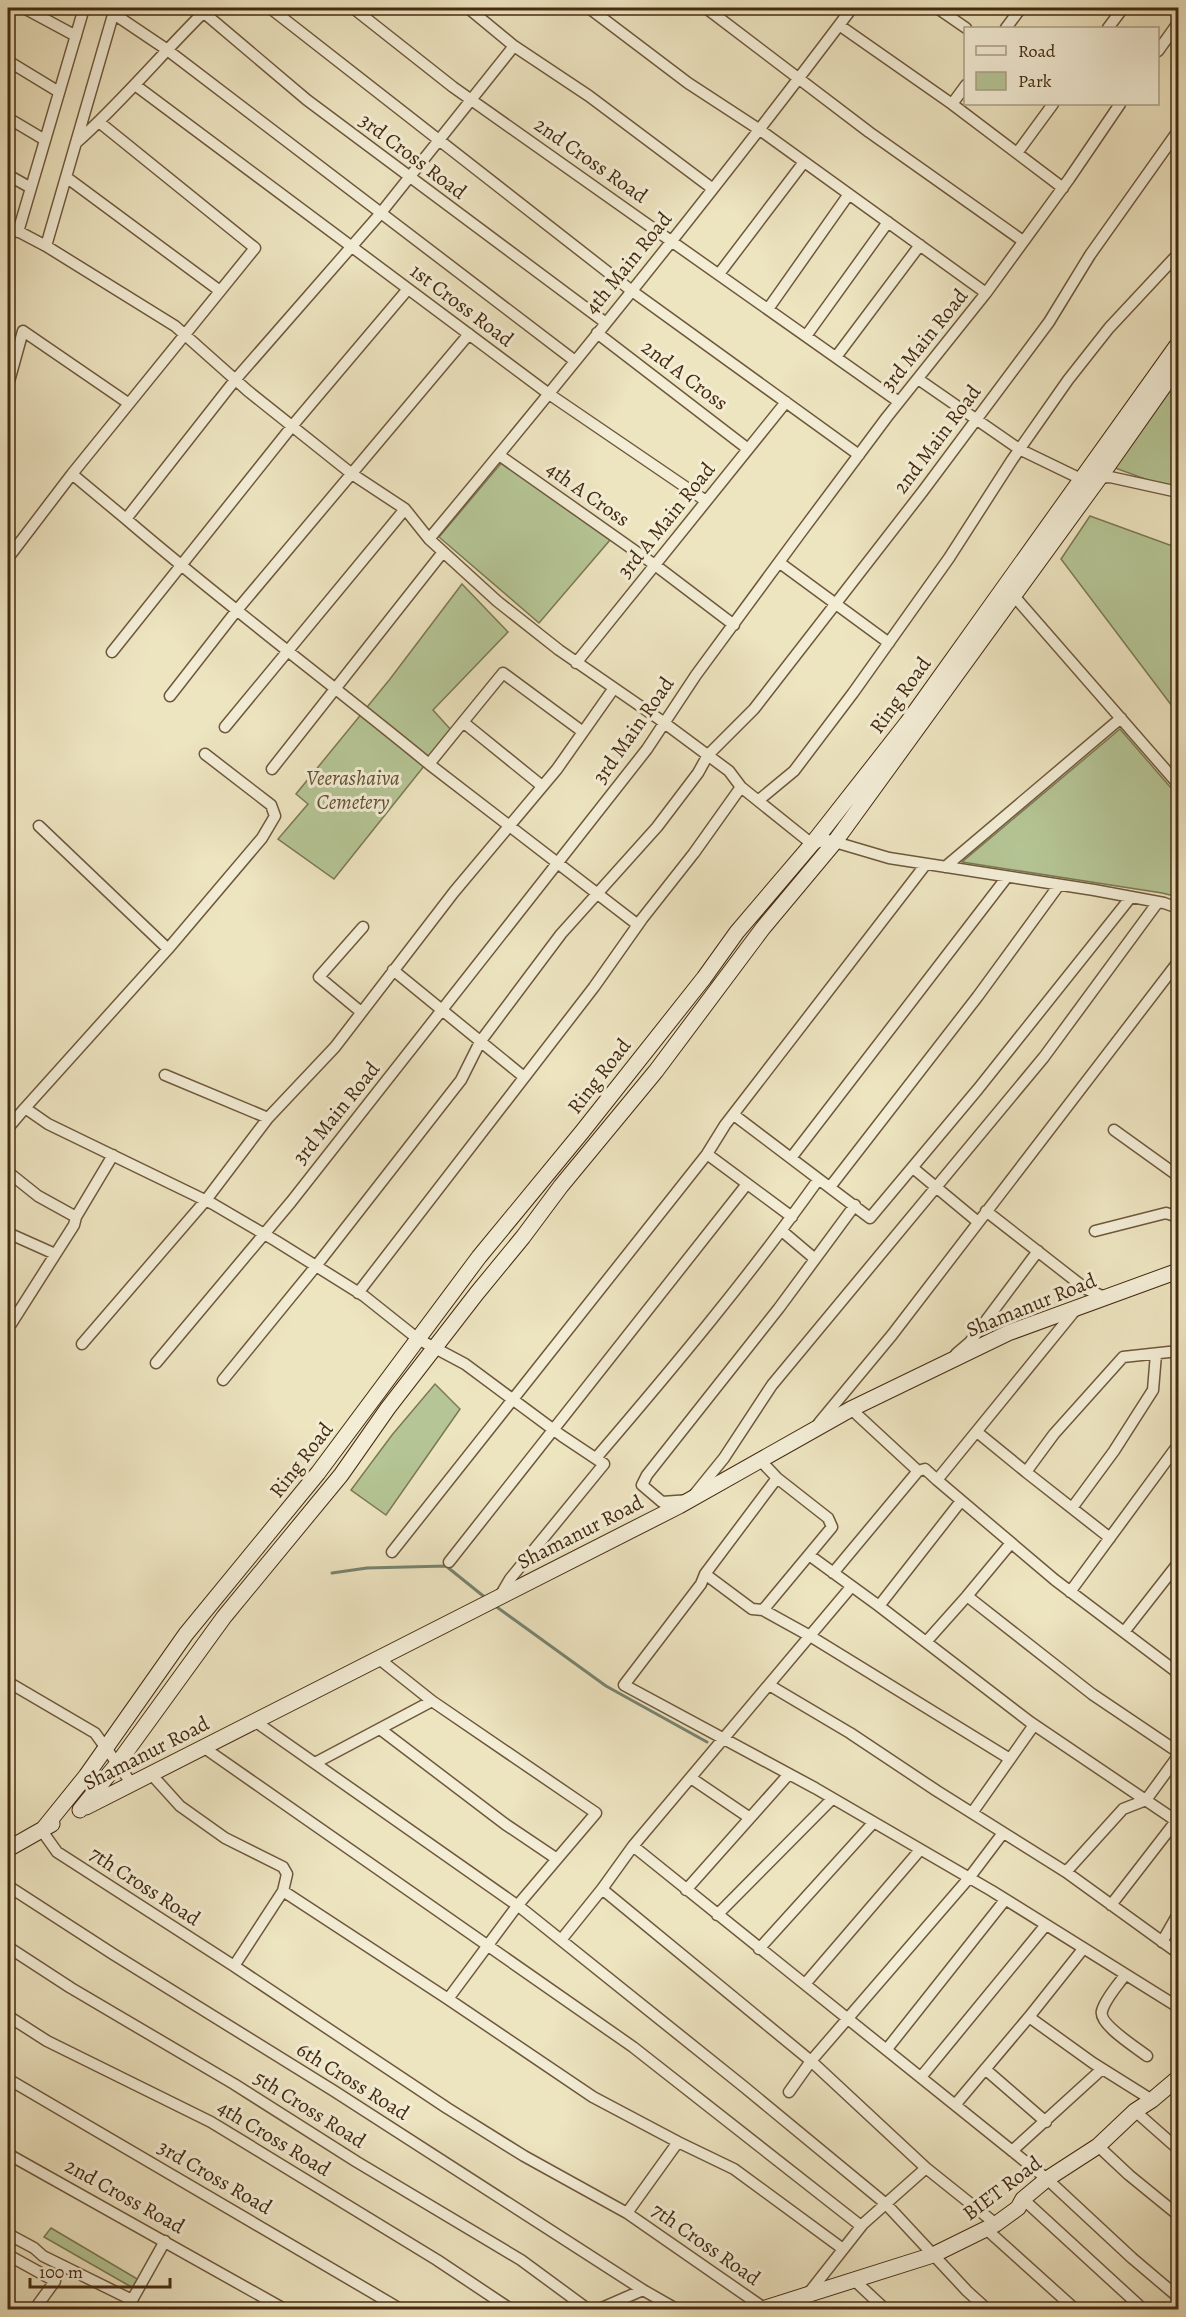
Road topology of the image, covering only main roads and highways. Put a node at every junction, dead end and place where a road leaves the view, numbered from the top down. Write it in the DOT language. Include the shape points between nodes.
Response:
graph roads {
  1 [pos="1179,344"];
  2 [pos="1179,366"];
  3 [pos="1179,1271"];
  4 [pos="95,1792"];
  5 [pos="80,1810"];
  6 [pos="47,1825"];
  7 [pos="8,1838"];
  8 [pos="8,1849"];
  9 [pos="1179,2078"];
  10 [pos="761,2309"];
  1 -- 6 [label="main road, Ring Road" via="907,723 479,1257 311,1482 186,1634"];
  2 -- 4 [label="main road, Ring Road" via="834,843 561,1186 388,1408 341,1475 224,1617"];
  3 -- 5 [label="main road, Shamanur Road" via="1008,1332 851,1409 690,1500"];
  4 -- 5 [label="main road, Ring Road"];
  4 -- 6 [label="main road, Shamanur Road"];
  5 -- 6 [label="main road, Shamanur Road"];
  6 -- 7 [label="main road, Shamanur Road"];
  6 -- 8 [label="main road, Shamanur Road"];
  9 -- 10 [label="main road, BIET Road" via="991,2227 933,2255"];
}
